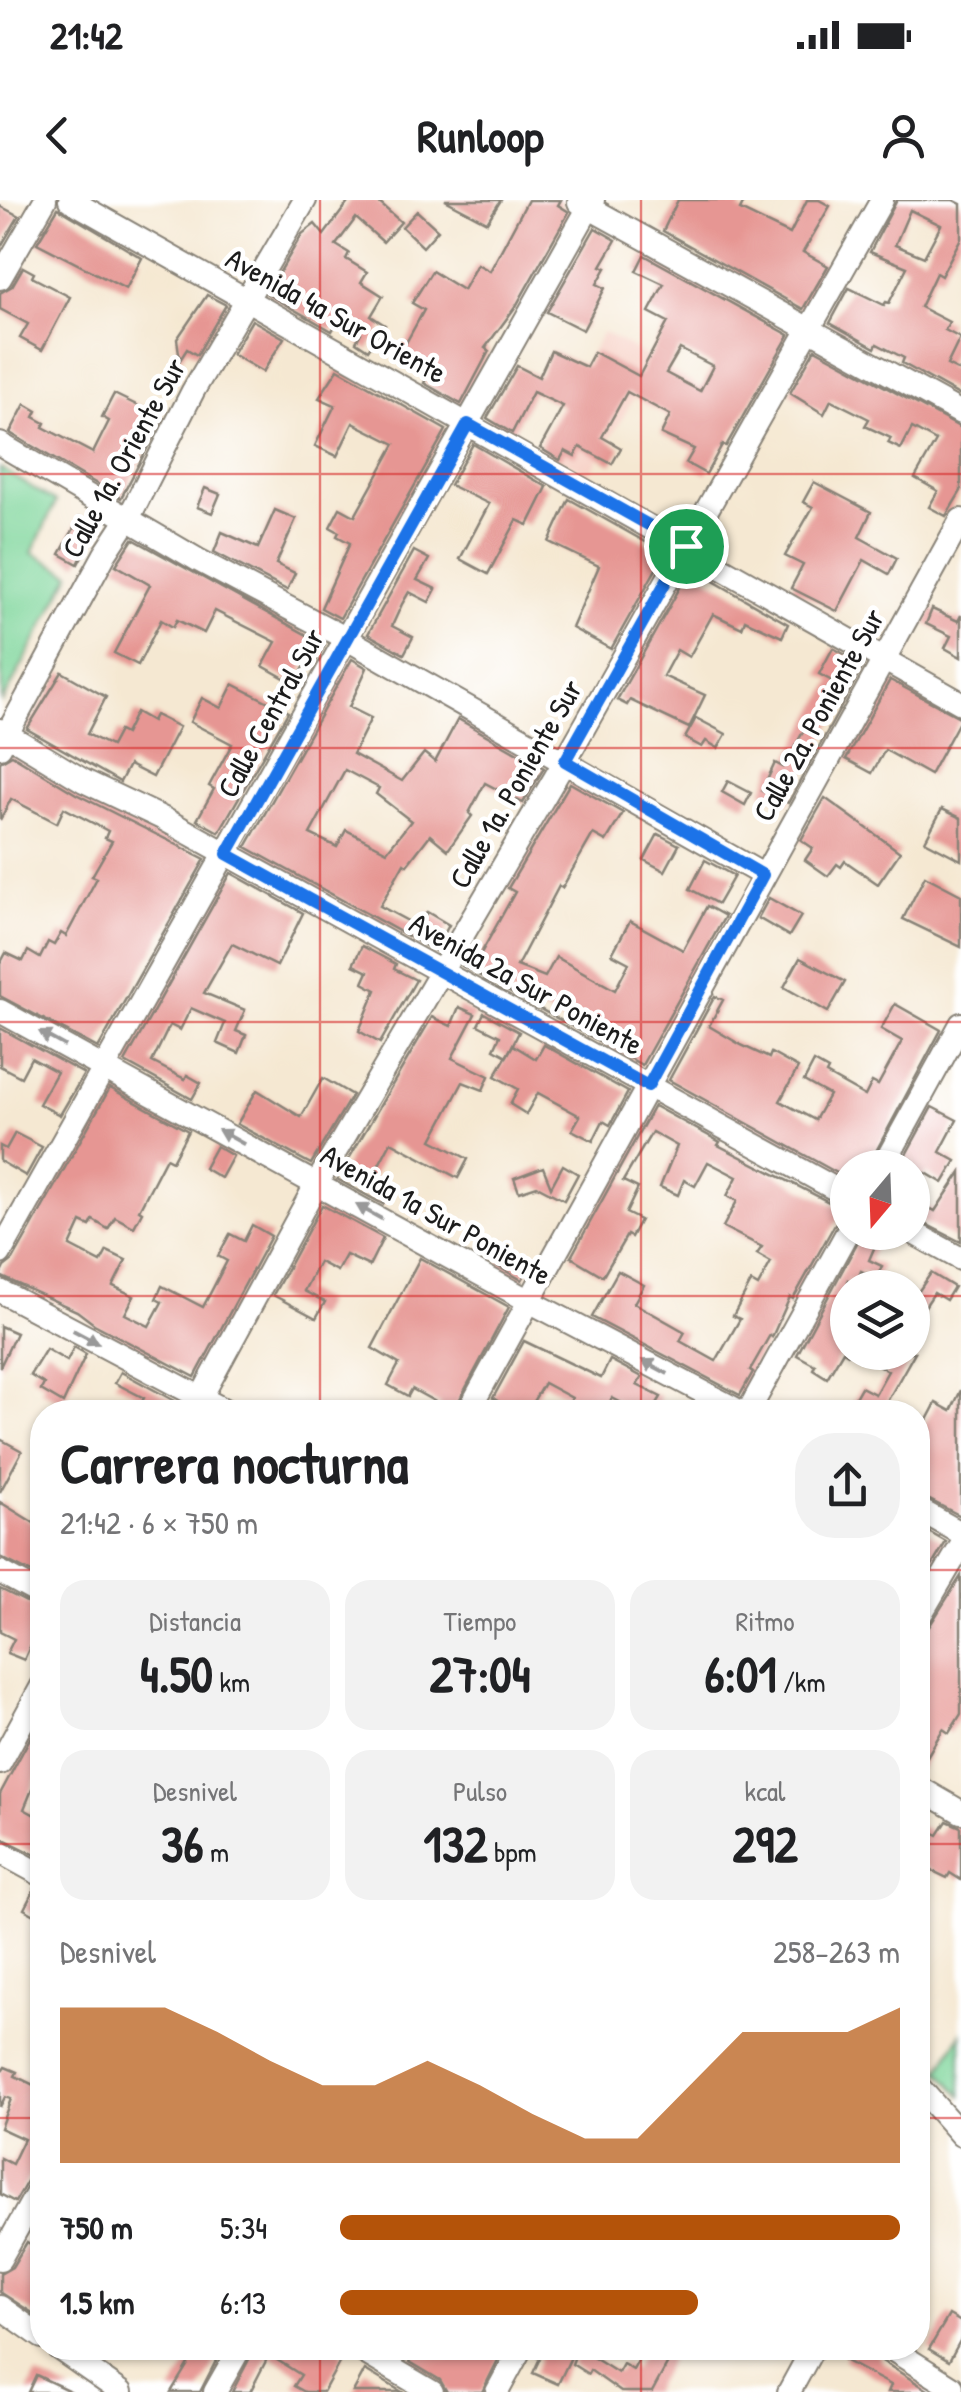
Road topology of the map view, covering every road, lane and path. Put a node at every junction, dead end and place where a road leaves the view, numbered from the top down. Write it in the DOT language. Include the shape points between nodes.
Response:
graph roads {
  1 [pos="45,200"];
  2 [pos="70,200"];
  3 [pos="305,200"];
  4 [pos="882,200"];
  5 [pos="586,202"];
  6 [pos="0,278"];
  7 [pos="248,301"];
  8 [pos="811,328"];
  9 [pos="961,414"];
  10 [pos="468,424"];
  11 [pos="0,444"];
  12 [pos="128,519"];
  13 [pos="961,520"];
  14 [pos="686,546"];
  15 [pos="347,638"];
  16 [pos="884,662"];
  17 [pos="961,703"];
  18 [pos="2,738"];
  19 [pos="565,761"];
  20 [pos="227,854"];
  21 [pos="763,875"];
  22 [pos="442,971"];
  23 [pos="0,1011"];
  24 [pos="961,1024"];
  25 [pos="104,1068"];
  26 [pos="648,1086"];
  27 [pos="892,1150"];
  28 [pos="317,1184"];
  29 [pos="830,1186"];
  30 [pos="930,1242"];
  31 [pos="837,1250"];
  32 [pos="0,1253"];
  33 [pos="961,1259"];
  34 [pos="0,1291"];
  35 [pos="530,1302"];
  36 [pos="188,1400"];
  37 [pos="200,1400"];
  38 [pos="475,1400"];
  39 [pos="722,1400"];
  40 [pos="752,1400"];
  41 [pos="930,1516"];
  42 [pos="961,1533"];
  43 [pos="961,1546"];
  44 [pos="0,1572"];
  45 [pos="30,1588"];
  46 [pos="930,1599"];
  47 [pos="30,1708"];
  48 [pos="0,1763"];
  49 [pos="930,1794"];
  50 [pos="961,1812"];
  51 [pos="0,1852"];
  52 [pos="30,1868"];
  53 [pos="930,2100"];
  54 [pos="961,2135"];
  55 [pos="30,2205"];
  56 [pos="0,2259"];
  57 [pos="0,2307"];
  58 [pos="30,2328"];
  59 [pos="75,2360"];
  60 [pos="233,2360"];
  61 [pos="378,2360"];
  62 [pos="514,2360"];
  63 [pos="806,2360"];
  64 [pos="909,2360"];
  65 [pos="952,2387"];
  66 [pos="121,2392"];
  67 [pos="215,2392"];
  68 [pos="432,2392"];
  69 [pos="497,2392"];
  70 [pos="789,2392"];
  1 -- 6 [label="street"];
  2 -- 7 [label="street, Avenida 4a Sur Oriente"];
  3 -- 7 [label="street, Calle 1a. Oriente Sur"];
  4 -- 8 [label="street, Calle 1a. Poniente Sur"];
  5 -- 8 [label="street"];
  5 -- 10 [label="street, Calle Central Sur"];
  7 -- 10 [label="street, Avenida 4a Sur Oriente"];
  7 -- 12 [label="street, Calle 1a. Oriente Sur"];
  8 -- 9 [label="street"];
  8 -- 14 [label="street, Calle 1a. Poniente Sur"];
  10 -- 14 [label="street, Avenida 4a Sur Oriente"];
  10 -- 15 [label="street, Calle Central Sur"];
  11 -- 12 [label="street"];
  12 -- 15 [label="street"];
  12 -- 18 [label="street, Calle 1a. Oriente Sur"];
  13 -- 16 [label="street, Calle 2a. Poniente Sur"];
  14 -- 16 [label="street, Avenida 4a Sur Oriente"];
  14 -- 19 [label="street, Calle 1a. Poniente Sur"];
  15 -- 19 [label="street"];
  15 -- 20 [label="street, Calle Central Sur"];
  16 -- 17 [label="street, Avenida 4a Sur Oriente"];
  16 -- 21 [label="street, Calle 2a. Poniente Sur"];
  18 -- 20 [label="street, Avenida 2a Sur Poniente"];
  19 -- 21 [label="street"];
  19 -- 22 [label="street, Calle 1a. Poniente Sur"];
  20 -- 22 [label="street, Avenida 2a Sur Poniente"];
  20 -- 25 [label="street, Calle Central Sur"];
  21 -- 26 [label="street, Calle 2a. Poniente Sur"];
  22 -- 26 [label="street, Avenida 2a Sur Poniente"];
  22 -- 28 [label="street, Calle 1a. Poniente Sur"];
  25 -- 23 [label="street, Avenida 1a Sur Poniente, one-way"];
  24 -- 27 [label="street"];
  28 -- 25 [label="street, Avenida 1a Sur Poniente, one-way"];
  25 -- 32 [label="street, Calle Central Sur"];
  26 -- 29 [label="street, Avenida 2a Sur Poniente"];
  26 -- 35 [label="street, Calle 2a. Poniente Sur"];
  35 -- 28 [label="street, Avenida 1a Sur Poniente, one-way"];
  28 -- 37 [label="street, Calle 1a. Poniente Sur"];
  30 -- 33 [label="street"];
  31 -- 40 [label="street"];
  34 -- 36 [label="street, one-way"];
  35 -- 38 [label="street, Calle 2a. Poniente Sur"];
  39 -- 35 [label="street, Avenida 1a Sur Poniente, one-way"];
  41 -- 42 [label="street"];
  43 -- 46 [label="street"];
  44 -- 45 [label="street"];
  47 -- 48 [label="street"];
  49 -- 50 [label="street"];
  51 -- 52 [label="street"];
  53 -- 54 [label="street"];
  55 -- 56 [label="street"];
  57 -- 58 [label="street"];
  59 -- 66 [label="street"];
  60 -- 67 [label="street"];
  61 -- 68 [label="street"];
  62 -- 69 [label="street"];
  63 -- 70 [label="street"];
  64 -- 65 [label="street"];
}
